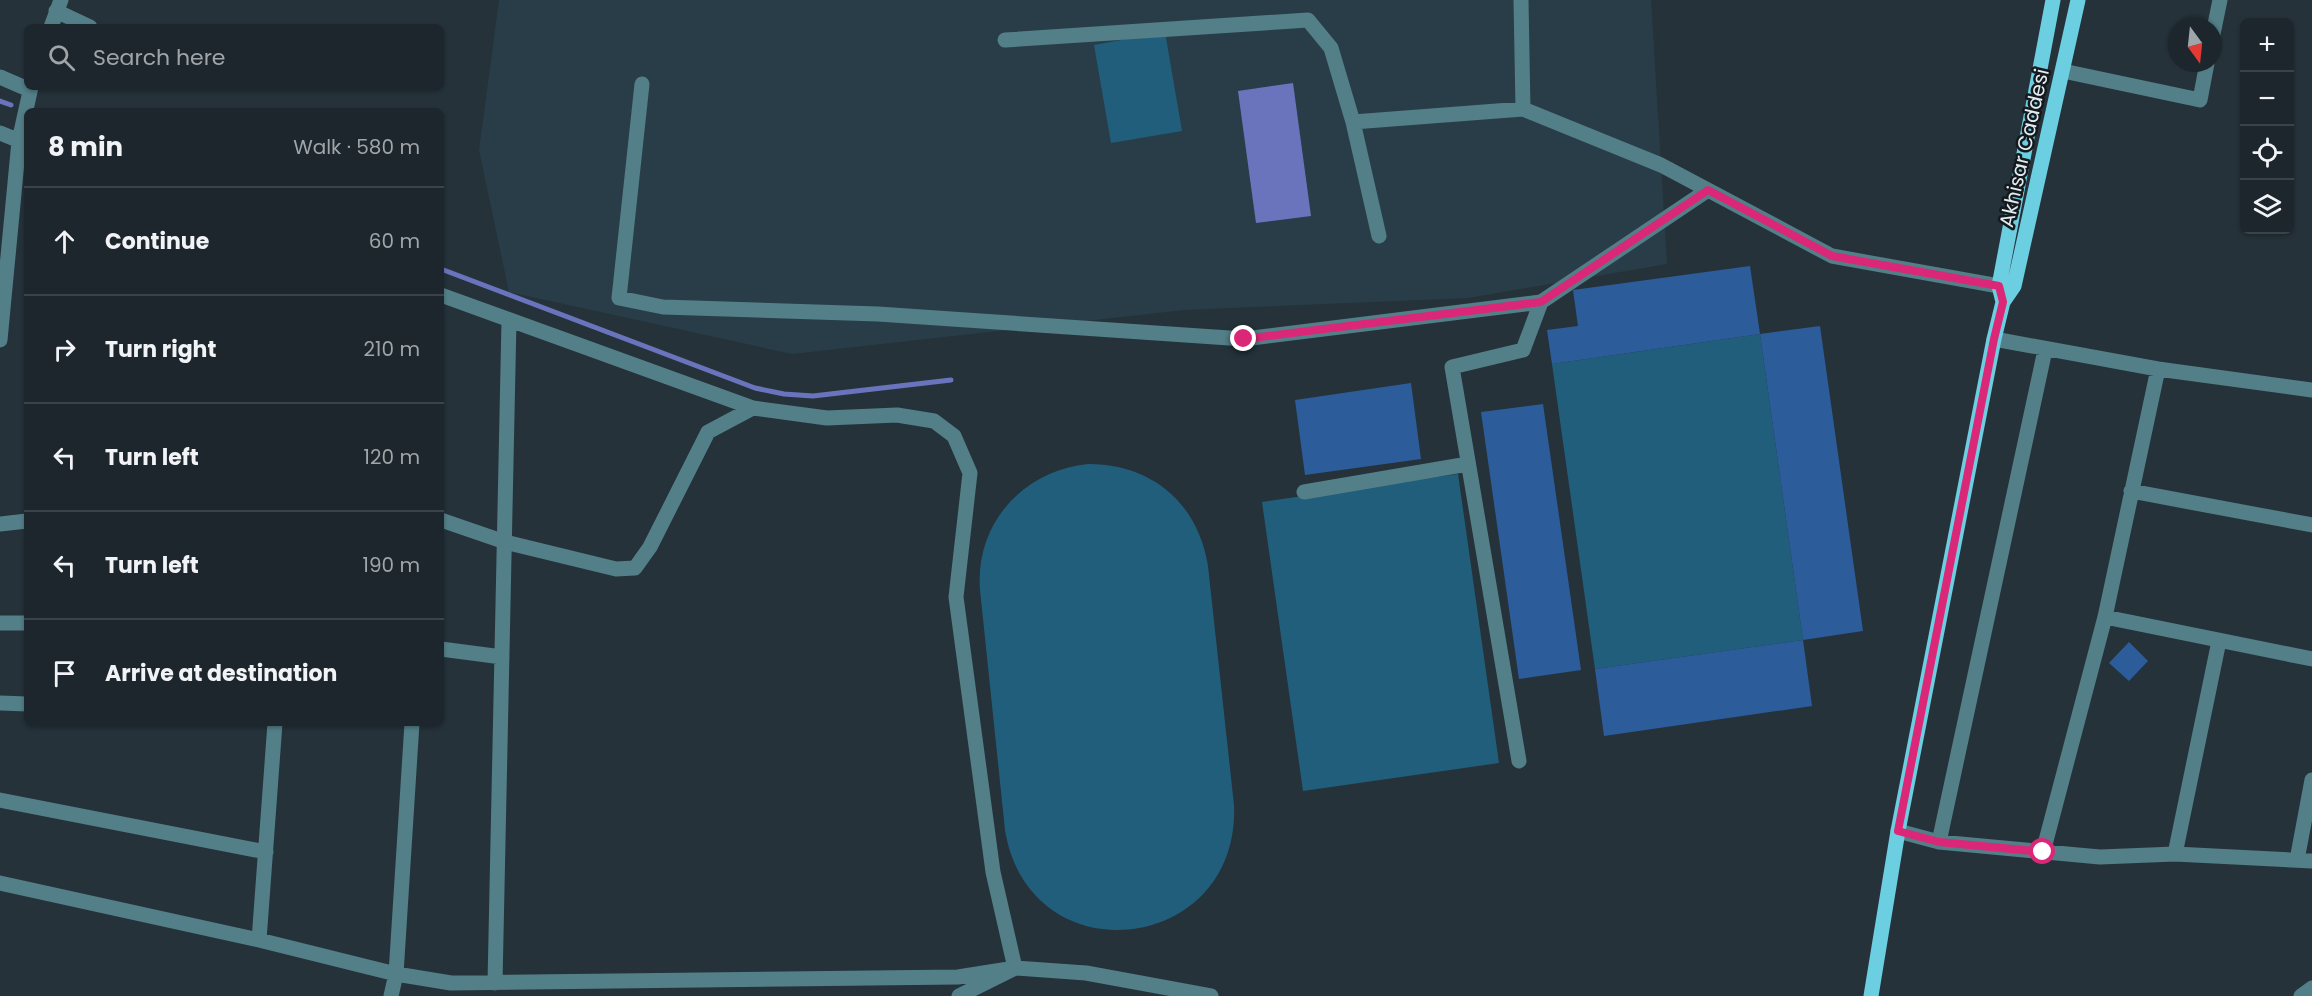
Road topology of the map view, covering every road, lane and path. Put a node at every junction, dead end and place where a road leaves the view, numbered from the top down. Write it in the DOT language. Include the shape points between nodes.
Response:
graph roads {
  1 [pos="1521,0"];
  2 [pos="2053,0"];
  3 [pos="2078,0"];
  4 [pos="2220,0"];
  5 [pos="58,5"];
  6 [pos="2216,18"];
  7 [pos="52,24"];
  8 [pos="86,24"];
  9 [pos="1005,40"];
  10 [pos="2041,67"];
  11 [pos="2063,71"];
  12 [pos="2205,72"];
  13 [pos="0,77"];
  14 [pos="642,84"];
  15 [pos="24,86"];
  16 [pos="31,90"];
  17 [pos="28,108"];
  18 [pos="1523,109"];
  19 [pos="1353,122"];
  20 [pos="0,133"];
  21 [pos="23,142"];
  22 [pos="1708,190"];
  23 [pos="1379,236"];
  24 [pos="4,256"];
  25 [pos="1999,286"];
  26 [pos="444,296"];
  27 [pos="1541,302"];
  28 [pos="2003,302"];
  29 [pos="509,320"];
  30 [pos="1994,339"];
  31 [pos="0,340"];
  32 [pos="2045,350"];
  33 [pos="2158,369"];
  34 [pos="2312,390"];
  35 [pos="753,408"];
  36 [pos="1468,464"];
  37 [pos="2132,491"];
  38 [pos="1304,492"];
  39 [pos="24,521"];
  40 [pos="444,521"];
  41 [pos="0,524"];
  42 [pos="2312,525"];
  43 [pos="505,542"];
  44 [pos="2105,617"];
  45 [pos="0,623"];
  46 [pos="24,623"];
  47 [pos="2219,641"];
  48 [pos="444,649"];
  49 [pos="502,657"];
  50 [pos="2312,659"];
  51 [pos="0,703"];
  52 [pos="24,704"];
  53 [pos="274,726"];
  54 [pos="412,726"];
  55 [pos="1519,761"];
  56 [pos="2312,780"];
  57 [pos="0,800"];
  58 [pos="1898,831"];
  59 [pos="1939,842"];
  60 [pos="267,852"];
  61 [pos="2043,852"];
  62 [pos="2175,854"];
  63 [pos="2304,860"];
  64 [pos="0,883"];
  65 [pos="259,940"];
  66 [pos="1016,968"];
  67 [pos="396,974"];
  68 [pos="495,983"];
  69 [pos="2312,988"];
  70 [pos="391,996"];
  71 [pos="959,996"];
  72 [pos="1211,996"];
  73 [pos="1871,996"];
  74 [pos="2301,996"];
  1 -- 18 [label="street"];
  2 -- 10 [label="main road"];
  3 -- 11 [label="main road, Akhisar Caddesi"];
  4 -- 6 [label="street"];
  5 -- 7 [label="street"];
  5 -- 8 [label="street"];
  9 -- 19 [label="street" via="1308,20 1330,48"];
  10 -- 11 [label="main road"];
  10 -- 25 [label="main road"];
  11 -- 12 [label="street" via="2200,100"];
  11 -- 28 [label="main road, Akhisar Caddesi" via="2014,286"];
  13 -- 15 [label="street"];
  14 -- 27 [label="street" via="619,298 663,307 878,314 1244,339"];
  16 -- 17 [label="street"];
  18 -- 19 [label="street"];
  18 -- 22 [label="street" via="1661,165"];
  19 -- 23 [label="street"];
  20 -- 21 [label="street"];
  21 -- 24 [label="street"];
  22 -- 25 [label="street" via="1832,256"];
  22 -- 27 [label="street"];
  24 -- 31 [label="street"];
  25 -- 28 [label="main road"];
  26 -- 29 [label="street"];
  27 -- 36 [label="street" via="1523,350 1452,367"];
  28 -- 30 [label="main road"];
  29 -- 35 [label="street"];
  29 -- 43 [label="street"];
  30 -- 32 [label="street"];
  30 -- 58 [label="main road"];
  32 -- 33 [label="street"];
  32 -- 59 [label="street"];
  33 -- 34 [label="street"];
  33 -- 37 [label="street"];
  35 -- 43 [label="street" via="708,432 650,547 635,568 616,569"];
  35 -- 66 [label="street" via="827,418 897,415 934,421 954,436 970,473 956,597 993,872"];
  36 -- 38 [label="street"];
  36 -- 55 [label="street"];
  37 -- 42 [label="street"];
  37 -- 44 [label="street"];
  39 -- 41 [label="street"];
  40 -- 43 [label="street"];
  43 -- 49 [label="street"];
  44 -- 47 [label="street"];
  44 -- 61 [label="street"];
  45 -- 46 [label="street"];
  47 -- 50 [label="street"];
  47 -- 62 [label="street"];
  48 -- 49 [label="street"];
  49 -- 68 [label="street"];
  51 -- 52 [label="street"];
  53 -- 60 [label="street"];
  54 -- 67 [label="street"];
  56 -- 63 [label="street"];
  57 -- 60 [label="street"];
  58 -- 59 [label="street"];
  58 -- 73 [label="main road"];
  59 -- 61 [label="street"];
  60 -- 65 [label="street"];
  61 -- 62 [label="street" via="2100,857"];
  62 -- 63 [label="street"];
  64 -- 65 [label="street"];
  65 -- 67 [label="street"];
  66 -- 68 [label="street" via="958,977"];
  66 -- 71 [label="street"];
  66 -- 72 [label="street" via="1086,973"];
  67 -- 68 [label="street" via="452,983"];
  67 -- 70 [label="street"];
  69 -- 74 [label="street"];
}
